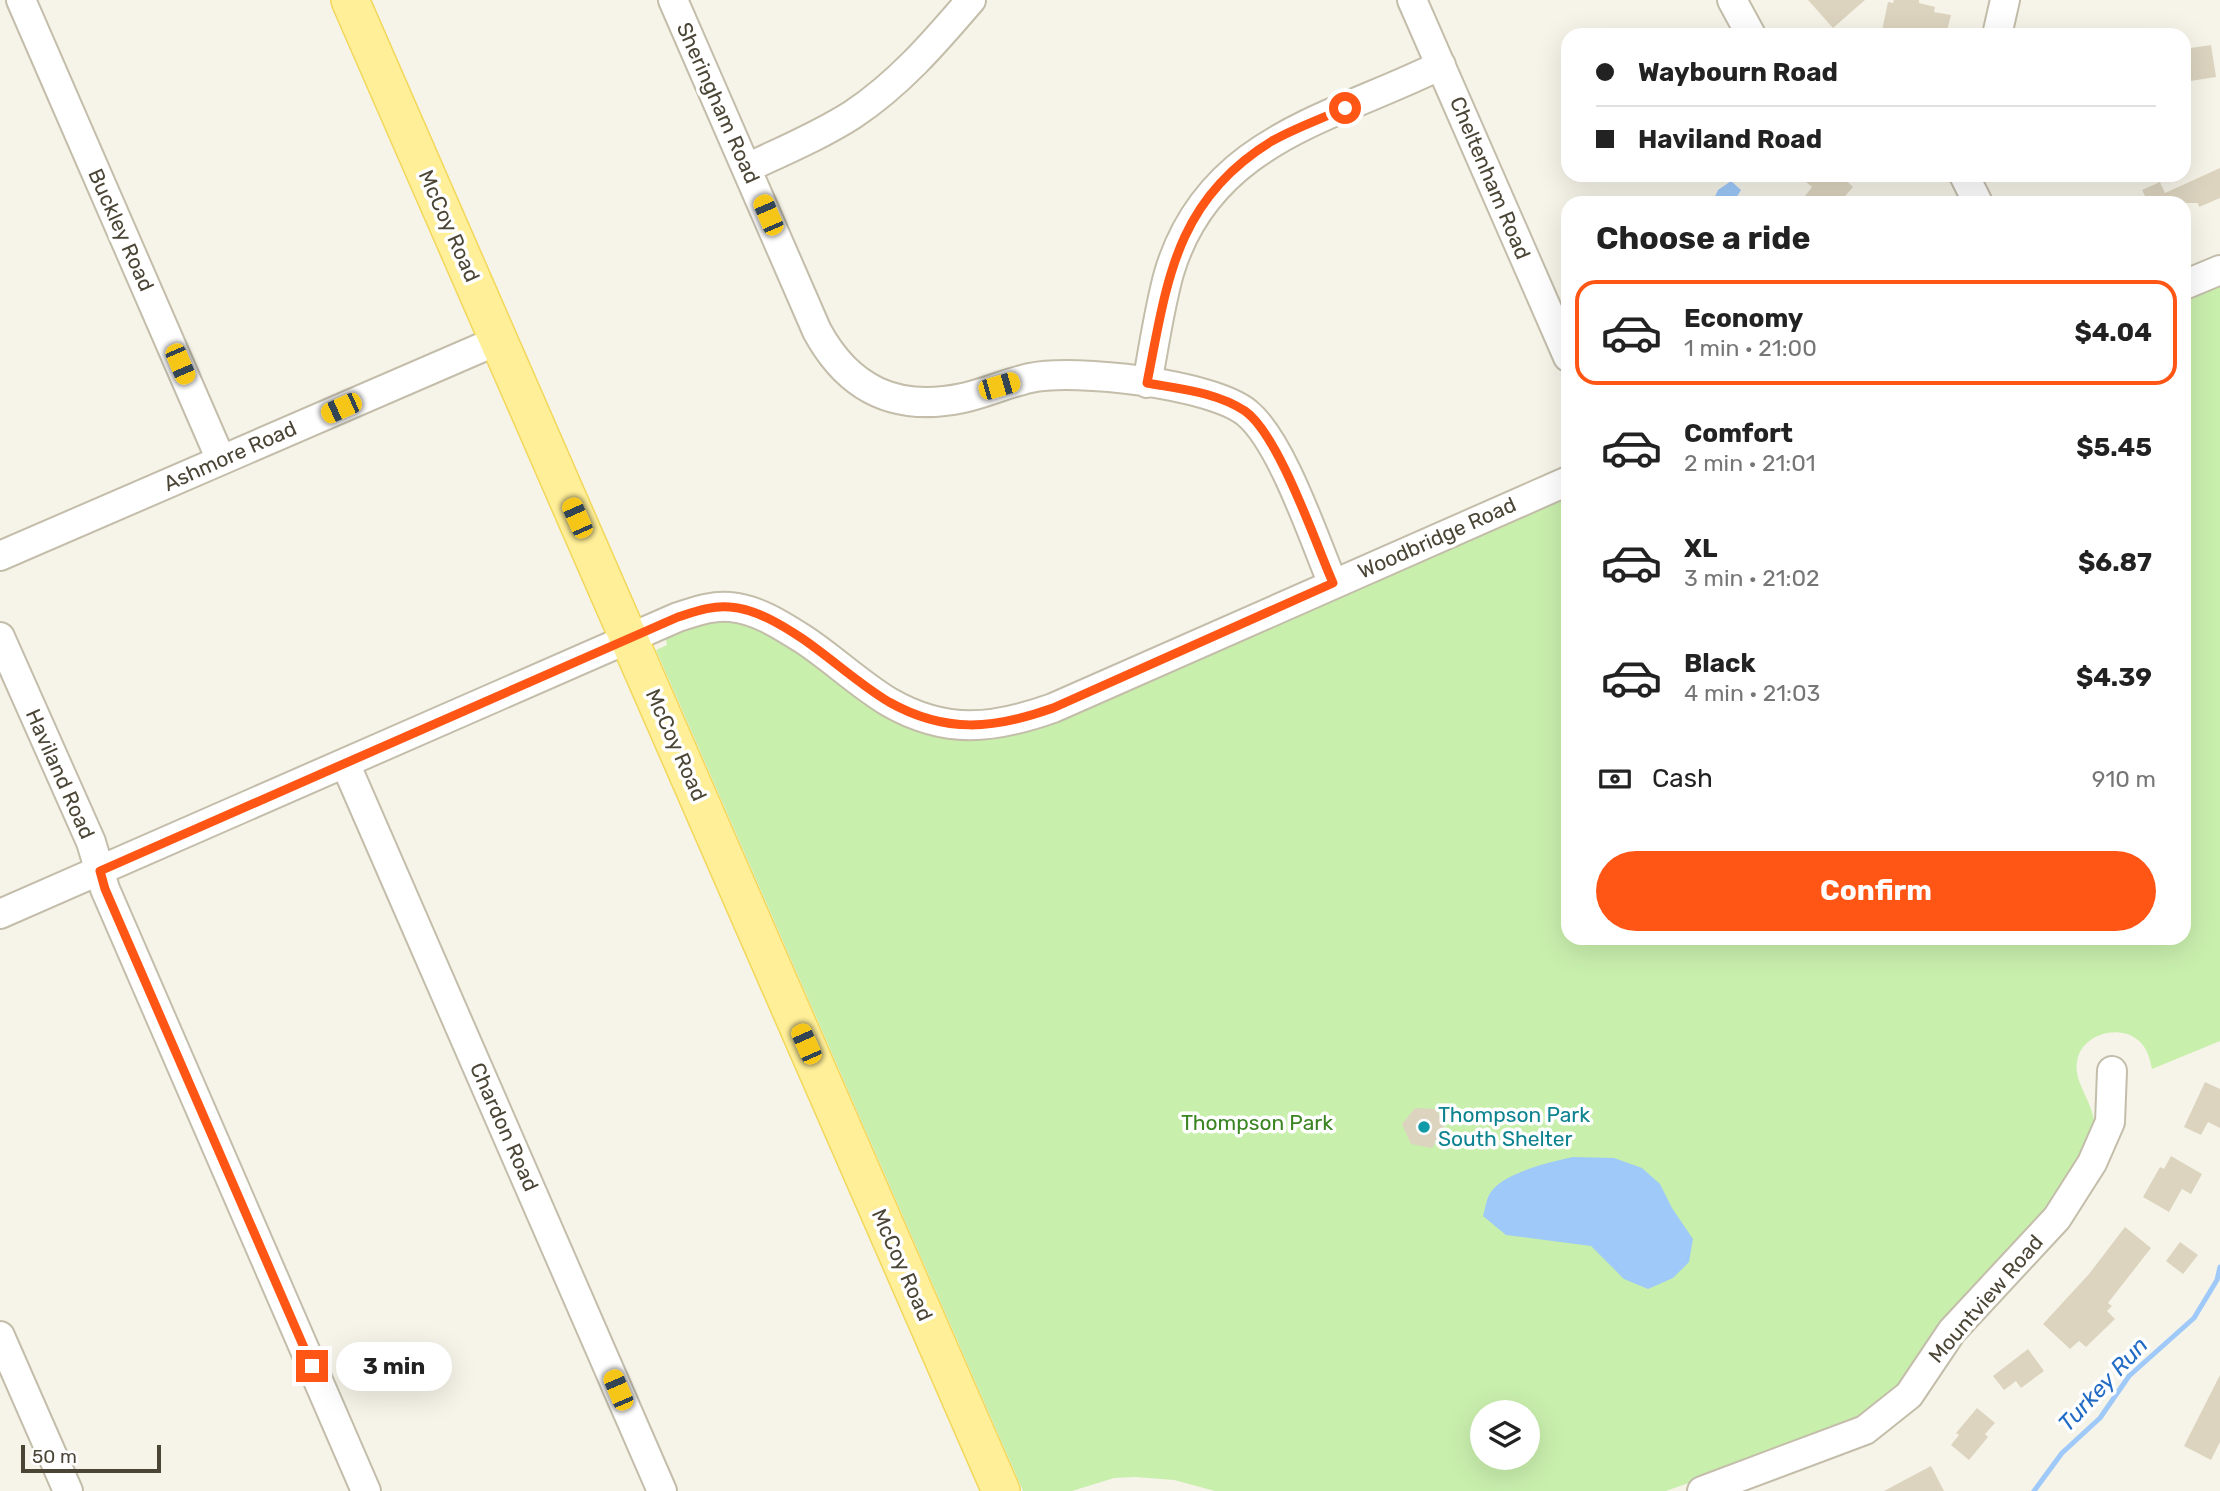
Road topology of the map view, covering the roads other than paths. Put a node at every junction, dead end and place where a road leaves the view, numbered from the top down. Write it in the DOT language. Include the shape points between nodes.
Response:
graph roads {
  1 [pos="21,0"];
  2 [pos="350,0"];
  3 [pos="673,0"];
  4 [pos="971,0"];
  5 [pos="1412,0"];
  6 [pos="1732,0"];
  7 [pos="2005,0"];
  8 [pos="1747,28"];
  9 [pos="1999,28"];
  10 [pos="1441,65"];
  11 [pos="747,168"];
  12 [pos="2220,270"];
  13 [pos="2191,282"];
  14 [pos="499,340"];
  15 [pos="1561,341"];
  16 [pos="1147,383"];
  17 [pos="221,460"];
  18 [pos="1561,484"];
  19 [pos="0,556"];
  20 [pos="1333,583"];
  21 [pos="0,637"];
  22 [pos="629,639"];
  23 [pos="345,763"];
  24 [pos="100,871"];
  25 [pos="0,914"];
  26 [pos="2112,1071"];
  27 [pos="0,1336"];
  28 [pos="68,1491"];
  29 [pos="366,1491"];
  30 [pos="662,1491"];
  31 [pos="1001,1491"];
  32 [pos="1702,1491"];
  1 -- 17 [label="street, Buckley Road"];
  2 -- 14 [label="main road, McCoy Road"];
  3 -- 11 [label="street, Sheringham Road"];
  4 -- 11 [label="street" via="895,82 853,114"];
  5 -- 10 [label="street, Cheltenham Road"];
  6 -- 8 [label="street"];
  7 -- 9 [label="street"];
  10 -- 15 [label="street, Cheltenham Road"];
  10 -- 16 [label="street" via="1275,140 1225,179 1199,209 1170,272"];
  11 -- 16 [label="street, Sheringham Road" via="828,353 842,369 880,394 935,402 1031,377 1068,374"];
  12 -- 13 [label="street"];
  14 -- 17 [label="street, Ashmore Road"];
  14 -- 22 [label="main road, McCoy Road"];
  16 -- 20 [label="street, Sheringham Road" via="1203,393 1247,412 1266,433 1283,466"];
  17 -- 19 [label="street, Ashmore Road"];
  18 -- 20 [label="street, Woodbridge Road"];
  20 -- 22 [label="street, Woodbridge Road" via="1053,708 1017,721 983,726 916,715 888,701 779,624 746,610 708,608"];
  21 -- 24 [label="street, Haviland Road"];
  22 -- 23 [label="street, Woodbridge Road"];
  22 -- 31 [label="main road, McCoy Road"];
  23 -- 24 [label="street, Woodbridge Road"];
  23 -- 30 [label="street, Chardon Road"];
  24 -- 25 [label="street, Woodbridge Road"];
  24 -- 29 [label="street, Haviland Road"];
  26 -- 32 [label="street, Mountview Road" via="2110,1122 2092,1163 2056,1218 1952,1331 1909,1395 1865,1430"];
  27 -- 28 [label="street"];
}
